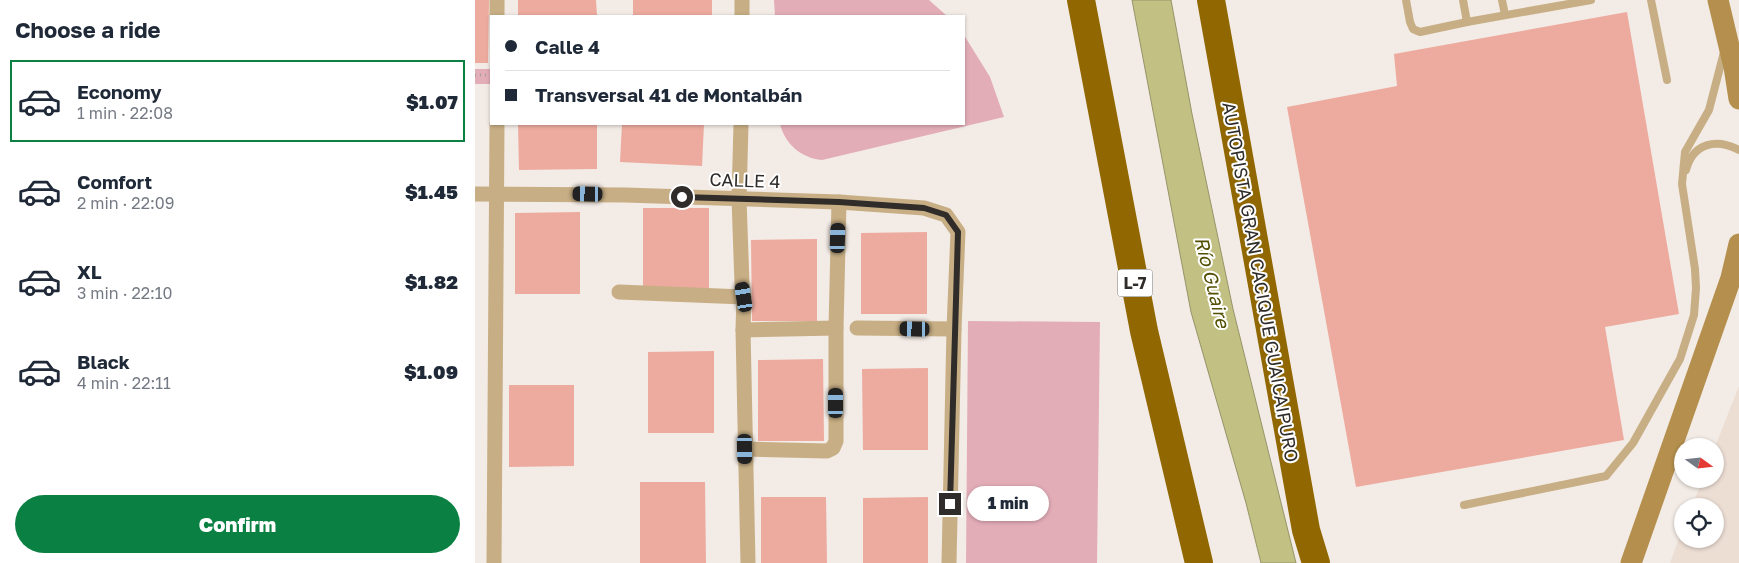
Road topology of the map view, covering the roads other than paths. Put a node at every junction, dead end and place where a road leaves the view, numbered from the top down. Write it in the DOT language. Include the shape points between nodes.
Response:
graph roads {
  1 [pos="497,0"];
  2 [pos="743,0"];
  3 [pos="1081,0"];
  4 [pos="1211,0"];
  5 [pos="1406,0"];
  6 [pos="1463,0"];
  7 [pos="1502,0"];
  8 [pos="1591,0"];
  9 [pos="1651,0"];
  10 [pos="1718,0"];
  11 [pos="1551,4"];
  12 [pos="497,15"];
  13 [pos="742,15"];
  14 [pos="1505,15"];
  15 [pos="1467,22"];
  16 [pos="1727,40"];
  17 [pos="1736,71"];
  18 [pos="1667,80"];
  19 [pos="1739,100"];
  20 [pos="497,125"];
  21 [pos="741,125"];
  22 [pos="1739,150"];
  23 [pos="1682,184"];
  24 [pos="497,193"];
  25 [pos="475,194"];
  26 [pos="739,199"];
  27 [pos="839,202"];
  28 [pos="1739,244"];
  29 [pos="619,292"];
  30 [pos="744,297"];
  31 [pos="836,328"];
  32 [pos="857,328"];
  33 [pos="954,329"];
  34 [pos="743,330"];
  35 [pos="745,449"];
  36 [pos="1464,505"];
  37 [pos="494,563"];
  38 [pos="748,563"];
  39 [pos="949,563"];
  40 [pos="1199,563"];
  41 [pos="1316,563"];
  42 [pos="1631,563"];
  1 -- 12 [label="street"];
  2 -- 13 [label="street"];
  3 -- 40 [label="highway, L-7" via="1144,331"];
  4 -- 41 [label="highway, AUTOPISTA GRAN CACIQUE GUAICAIPURO" via="1306,530"];
  5 -- 15 [label="lane" via="1413,29 1420,32"];
  6 -- 15 [label="lane"];
  7 -- 14 [label="lane"];
  8 -- 11 [label="lane"];
  9 -- 18 [label="lane"];
  10 -- 16 [label="main road"];
  11 -- 14 [label="lane"];
  14 -- 15 [label="lane"];
  16 -- 17 [label="main road"];
  16 -- 23 [label="lane" via="1709,110 1685,152"];
  17 -- 19 [label="main road"];
  20 -- 24 [label="street"];
  21 -- 26 [label="street"];
  22 -- 23 [label="lane" via="1722,144 1702,147 1687,165"];
  23 -- 36 [label="lane" via="1695,269 1694,315 1680,359 1633,443 1606,476"];
  24 -- 25 [label="street, CALLE 4"];
  24 -- 26 [label="street, CALLE 4"];
  24 -- 37 [label="street"];
  26 -- 27 [label="street, CALLE 4"];
  26 -- 30 [label="street"];
  27 -- 31 [label="street"];
  27 -- 33 [label="street, CALLE 4" via="924,208 946,215 958,232"];
  28 -- 42 [label="main road" via="1731,278"];
  29 -- 30 [label="street"];
  30 -- 34 [label="street"];
  31 -- 34 [label="street"];
  31 -- 35 [label="street" via="836,440 833,448 827,451"];
  32 -- 33 [label="street"];
  33 -- 39 [label="street, CALLE 4"];
  34 -- 35 [label="street"];
  35 -- 38 [label="street"];
}
